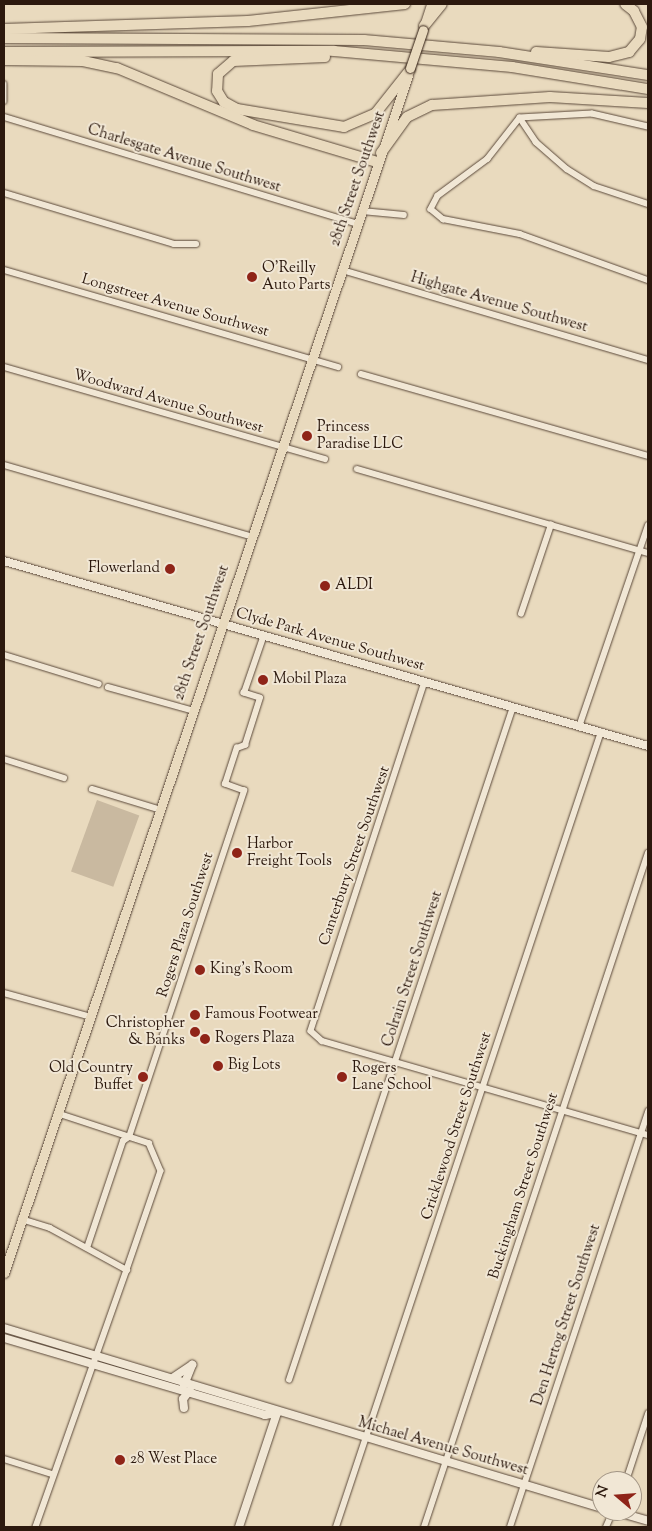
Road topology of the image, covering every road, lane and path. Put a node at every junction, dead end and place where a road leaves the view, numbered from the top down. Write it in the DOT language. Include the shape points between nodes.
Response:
graph roads {
  1 [pos="405,4"];
  2 [pos="432,4"];
  3 [pos="442,4"];
  4 [pos="625,4"];
  5 [pos="423,28"];
  6 [pos="4,29"];
  7 [pos="4,38"];
  8 [pos="4,52"];
  9 [pos="499,52"];
  10 [pos="373,54"];
  11 [pos="4,60"];
  12 [pos="410,69"];
  13 [pos="648,75"];
  14 [pos="4,84"];
  15 [pos="648,89"];
  16 [pos="4,101"];
  17 [pos="648,103"];
  18 [pos="4,117"];
  19 [pos="520,118"];
  20 [pos="648,127"];
  21 [pos="379,158"];
  22 [pos="4,193"];
  23 [pos="648,204"];
  24 [pos="362,211"];
  25 [pos="404,215"];
  26 [pos="358,224"];
  27 [pos="196,244"];
  28 [pos="4,270"];
  29 [pos="342,270"];
  30 [pos="648,280"];
  31 [pos="311,359"];
  32 [pos="648,360"];
  33 [pos="4,367"];
  34 [pos="338,367"];
  35 [pos="361,374"];
  36 [pos="280,448"];
  37 [pos="648,456"];
  38 [pos="325,459"];
  39 [pos="4,465"];
  40 [pos="357,469"];
  41 [pos="648,524"];
  42 [pos="551,525"];
  43 [pos="250,536"];
  44 [pos="639,550"];
  45 [pos="648,553"];
  46 [pos="4,560"];
  47 [pos="521,614"];
  48 [pos="220,623"];
  49 [pos="264,636"];
  50 [pos="4,655"];
  51 [pos="425,682"];
  52 [pos="99,684"];
  53 [pos="108,687"];
  54 [pos="513,707"];
  55 [pos="190,710"];
  56 [pos="580,726"];
  57 [pos="601,732"];
  58 [pos="648,746"];
  59 [pos="4,759"];
  60 [pos="64,778"];
  61 [pos="92,789"];
  62 [pos="158,809"];
  63 [pos="648,852"];
  64 [pos="4,993"];
  65 [pos="88,1016"];
  66 [pos="395,1062"];
  67 [pos="484,1087"];
  68 [pos="563,1109"];
  69 [pos="648,1111"];
  70 [pos="57,1113"];
  71 [pos="641,1133"];
  72 [pos="648,1135"];
  73 [pos="129,1137"];
  74 [pos="21,1219"];
  75 [pos="87,1248"];
  76 [pos="127,1270"];
  77 [pos="4,1273"];
  78 [pos="4,1328"];
  79 [pos="4,1338"];
  80 [pos="96,1355"];
  81 [pos="93,1365"];
  82 [pos="193,1372"];
  83 [pos="136,1377"];
  84 [pos="172,1378"];
  85 [pos="289,1380"];
  86 [pos="187,1382"];
  87 [pos="199,1386"];
  88 [pos="176,1389"];
  89 [pos="187,1392"];
  90 [pos="198,1395"];
  91 [pos="182,1401"];
  92 [pos="261,1404"];
  93 [pos="277,1413"];
  94 [pos="648,1414"];
  95 [pos="366,1439"];
  96 [pos="4,1459"];
  97 [pos="446,1462"];
  98 [pos="629,1471"];
  99 [pos="52,1474"];
  100 [pos="524,1485"];
  101 [pos="592,1505"];
  102 [pos="36,1527"];
  103 [pos="239,1527"];
  104 [pos="336,1527"];
  105 [pos="424,1527"];
  106 [pos="510,1527"];
  1 -- 6 [label="highway" via="248,21"];
  2 -- 5 [label="main road, 28th Street Southwest"];
  3 -- 5 [label="highway"];
  4 -- 9 [label="highway" via="638,15 642,31 636,47 624,54"];
  5 -- 12 [label="main road, 28th Street Southwest, bridge"];
  7 -- 9 [label="highway" via="290,37"];
  8 -- 10 [label="highway"];
  9 -- 13 [label="highway"];
  10 -- 12 [label="highway" via="233,61 218,74 217,91 224,102 237,109 344,127 375,114"];
  10 -- 15 [label="highway" via="512,66"];
  11 -- 21 [label="highway" via="83,61 117,68 261,128"];
  12 -- 21 [label="main road, 28th Street Southwest"];
  14 -- 16 [label="street"];
  17 -- 21 [label="highway" via="550,97 432,105 407,117"];
  18 -- 26 [label="street, Charlesgate Avenue Southwest"];
  19 -- 20 [label="street" via="535,114 592,114"];
  19 -- 23 [label="street" via="536,142 567,169 594,186"];
  19 -- 30 [label="street" via="488,159 434,201 432,213 443,219 520,234"];
  21 -- 24 [label="main road, 28th Street Southwest"];
  22 -- 27 [label="street" via="174,244"];
  24 -- 25 [label="street"];
  24 -- 26 [label="main road, 28th Street Southwest"];
  26 -- 29 [label="main road, 28th Street Southwest"];
  28 -- 31 [label="street, Longstreet Avenue Southwest"];
  29 -- 31 [label="main road, 28th Street Southwest"];
  29 -- 32 [label="street, Highgate Avenue Southwest"];
  31 -- 34 [label="street, Longstreet Avenue Southwest"];
  31 -- 36 [label="main road, 28th Street Southwest"];
  33 -- 36 [label="street, Woodward Avenue Southwest"];
  35 -- 37 [label="street"];
  36 -- 38 [label="street, Woodward Avenue Southwest"];
  36 -- 43 [label="main road, 28th Street Southwest"];
  39 -- 43 [label="street"];
  40 -- 42 [label="street"];
  41 -- 44 [label="street"];
  42 -- 44 [label="street"];
  42 -- 47 [label="street"];
  43 -- 48 [label="main road, 28th Street Southwest"];
  44 -- 45 [label="street"];
  44 -- 56 [label="street"];
  46 -- 48 [label="street, Clyde Park Avenue Southwest"];
  48 -- 49 [label="street, Clyde Park Avenue Southwest"];
  48 -- 55 [label="main road, 28th Street Southwest"];
  49 -- 51 [label="street, Clyde Park Avenue Southwest"];
  49 -- 73 [label="street, Rogers Plaza Southwest" via="244,693 260,698 245,745 237,748 225,784 244,791"];
  50 -- 52 [label="street"];
  51 -- 54 [label="street, Clyde Park Avenue Southwest"];
  51 -- 66 [label="street, Canterbury Street Southwest" via="312,1020 314,1037"];
  53 -- 55 [label="street"];
  54 -- 56 [label="street, Clyde Park Avenue Southwest"];
  54 -- 66 [label="street, Colrain Street Southwest"];
  55 -- 62 [label="main road, 28th Street Southwest"];
  56 -- 57 [label="street, Clyde Park Avenue Southwest"];
  57 -- 58 [label="street, Clyde Park Avenue Southwest"];
  57 -- 67 [label="street, Cricklewood Street Southwest"];
  59 -- 60 [label="street"];
  61 -- 62 [label="street"];
  62 -- 65 [label="main road, 28th Street Southwest"];
  63 -- 68 [label="street, Buckingham Street Southwest"];
  64 -- 65 [label="street"];
  65 -- 70 [label="main road, 28th Street Southwest"];
  66 -- 67 [label="street"];
  66 -- 85 [label="street, Colrain Street Southwest"];
  67 -- 68 [label="street"];
  67 -- 95 [label="street, Cricklewood Street Southwest"];
  68 -- 71 [label="street"];
  68 -- 97 [label="street, Buckingham Street Southwest"];
  69 -- 71 [label="street, Den Hertog Street Southwest"];
  70 -- 73 [label="street"];
  70 -- 74 [label="main road, 28th Street Southwest"];
  71 -- 72 [label="street"];
  71 -- 100 [label="street, Den Hertog Street Southwest"];
  73 -- 75 [label="street, Rogers Plaza Southwest" via="123,1141"];
  73 -- 76 [label="street" via="149,1143 161,1171"];
  74 -- 75 [label="street"];
  74 -- 77 [label="main road, 28th Street Southwest"];
  75 -- 76 [label="street"];
  76 -- 80 [label="street"];
  78 -- 80 [label="street, Michael Avenue Southwest"];
  79 -- 81 [label="street, Michael Avenue Southwest"];
  80 -- 81 [label="street"];
  80 -- 84 [label="street, Michael Avenue Southwest"];
  81 -- 83 [label="street, Michael Avenue Southwest"];
  81 -- 99 [label="street"];
  82 -- 84 [label="street" via="192,1365"];
  82 -- 86 [label="street"];
  82 -- 87 [label="street"];
  83 -- 86 [label="street" via="180,1385"];
  83 -- 88 [label="street, Michael Avenue Southwest"];
  84 -- 86 [label="street, Michael Avenue Southwest"];
  86 -- 87 [label="street, Michael Avenue Southwest"];
  87 -- 92 [label="street, Michael Avenue Southwest"];
  88 -- 89 [label="street, Michael Avenue Southwest"];
  88 -- 91 [label="street"];
  89 -- 90 [label="street, Michael Avenue Southwest"];
  89 -- 91 [label="street"];
  89 -- 92 [label="street" via="194,1389 252,1406"];
  90 -- 91 [label="street" via="184,1408"];
  90 -- 93 [label="street, Michael Avenue Southwest" via="265,1415"];
  92 -- 93 [label="street, Michael Avenue Southwest"];
  93 -- 95 [label="street, Michael Avenue Southwest"];
  93 -- 103 [label="street"];
  94 -- 98 [label="street"];
  95 -- 97 [label="street, Michael Avenue Southwest"];
  95 -- 104 [label="street, Cricklewood Street Southwest"];
  96 -- 99 [label="street"];
  97 -- 100 [label="street, Michael Avenue Southwest"];
  97 -- 105 [label="street, Buckingham Street Southwest"];
  99 -- 102 [label="street"];
  100 -- 101 [label="street, Michael Avenue Southwest"];
  100 -- 106 [label="street, Den Hertog Street Southwest"];
}
